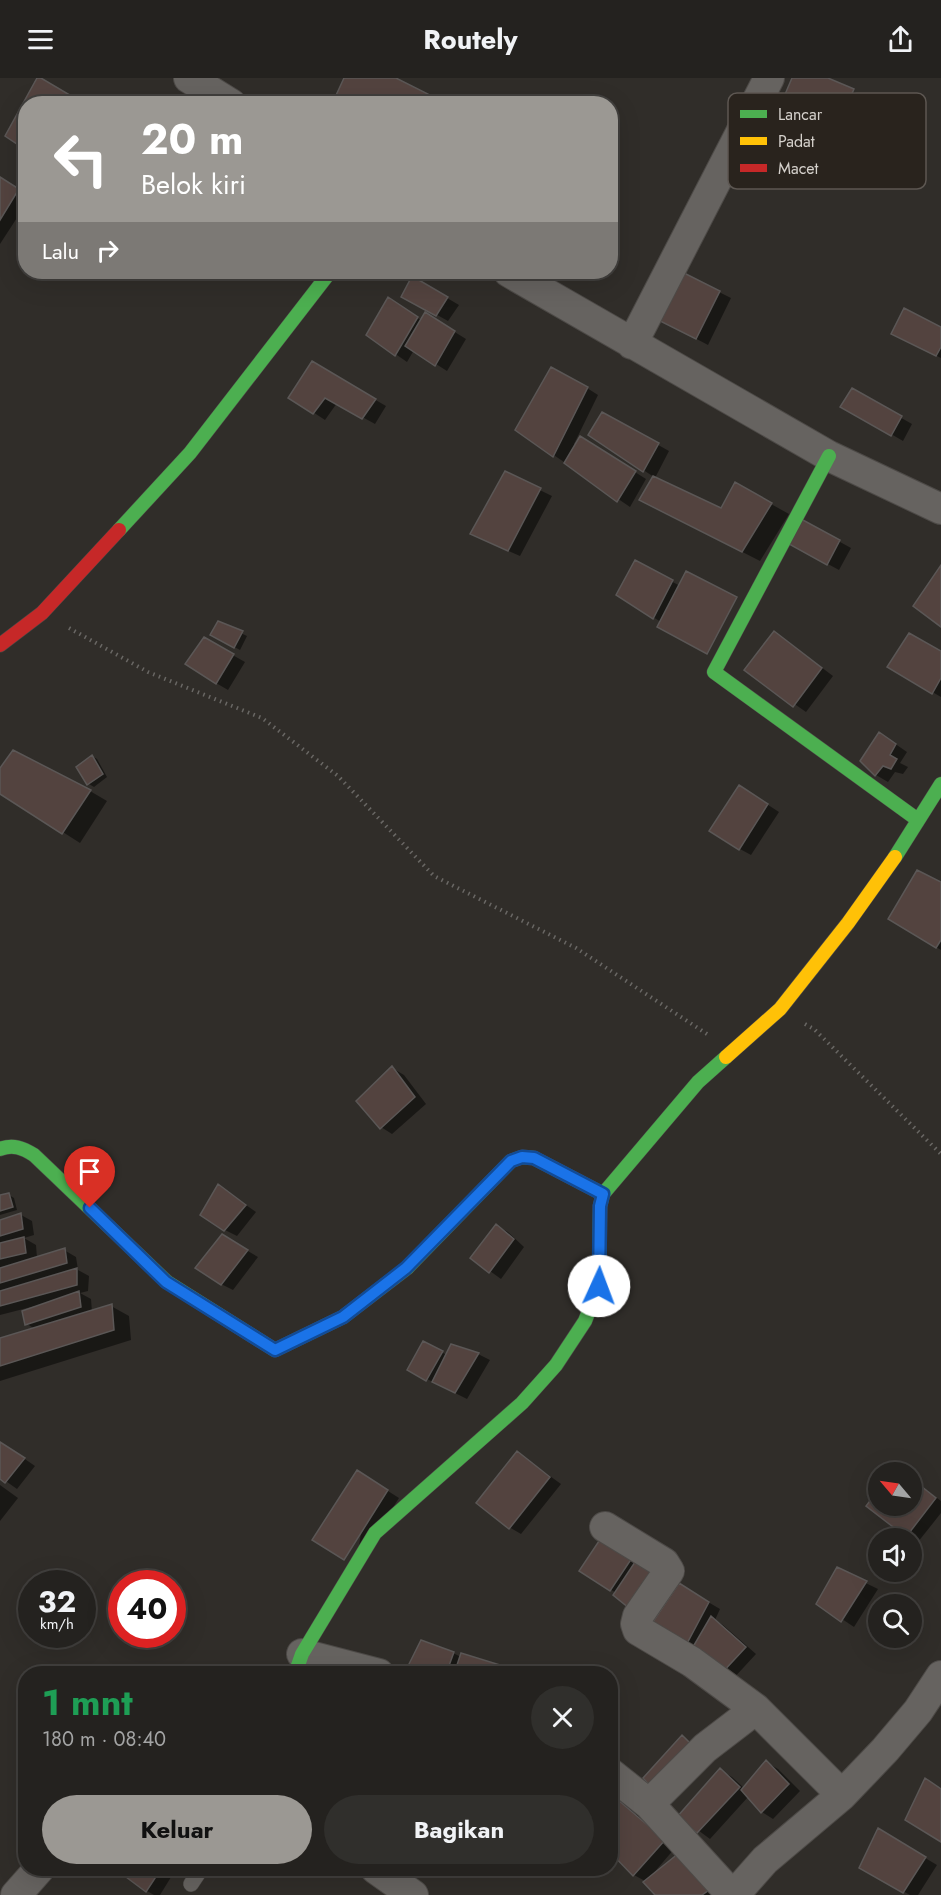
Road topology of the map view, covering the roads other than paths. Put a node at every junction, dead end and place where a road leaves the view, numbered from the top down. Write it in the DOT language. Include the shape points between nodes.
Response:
graph roads {
  1 [pos="189,78"];
  2 [pos="769,78"];
  3 [pos="761,93"];
  4 [pos="218,96"];
  5 [pos="728,158"];
  6 [pos="325,279"];
  7 [pos="520,279"];
  8 [pos="632,344"];
  9 [pos="829,456"];
  10 [pos="941,509"];
  11 [pos="0,645"];
  12 [pos="941,784"];
  13 [pos="918,820"];
  14 [pos="0,1149"];
  15 [pos="603,1194"];
  16 [pos="605,1527"];
  17 [pos="299,1664"];
  18 [pos="315,1666"];
  19 [pos="941,1676"];
  20 [pos="756,1709"];
  21 [pos="618,1779"];
  22 [pos="842,1795"];
  23 [pos="649,1804"];
  24 [pos="33,1876"];
  25 [pos="196,1876"];
  26 [pos="386,1876"];
  27 [pos="191,1884"];
  28 [pos="16,1895"];
  29 [pos="413,1895"];
  30 [pos="733,1895"];
  1 -- 4 [label="street"];
  2 -- 3 [label="street"];
  5 -- 8 [label="street"];
  6 -- 11 [label="street" via="190,453 42,613"];
  7 -- 8 [label="street"];
  8 -- 9 [label="street"];
  9 -- 10 [label="street"];
  9 -- 13 [label="street" via="714,672"];
  12 -- 13 [label="street"];
  13 -- 15 [label="street" via="848,923 780,1009 699,1082"];
  14 -- 15 [label="street" via="23,1148 34,1155 166,1282 275,1350 343,1317 406,1268 511,1161 534,1158"];
  15 -- 17 [label="street" via="599,1286 585,1321 556,1365 522,1403 375,1533"];
  16 -- 20 [label="street" via="664,1563 669,1571 638,1616 638,1630 692,1662"];
  17 -- 18 [label="street"];
  19 -- 22 [label="street" via="918,1711"];
  20 -- 22 [label="street"];
  20 -- 23 [label="street" via="705,1748"];
  21 -- 23 [label="street"];
  22 -- 30 [label="street" via="765,1860"];
  23 -- 30 [label="street"];
  24 -- 28 [label="street"];
  25 -- 27 [label="lane"];
  26 -- 29 [label="street"];
}
